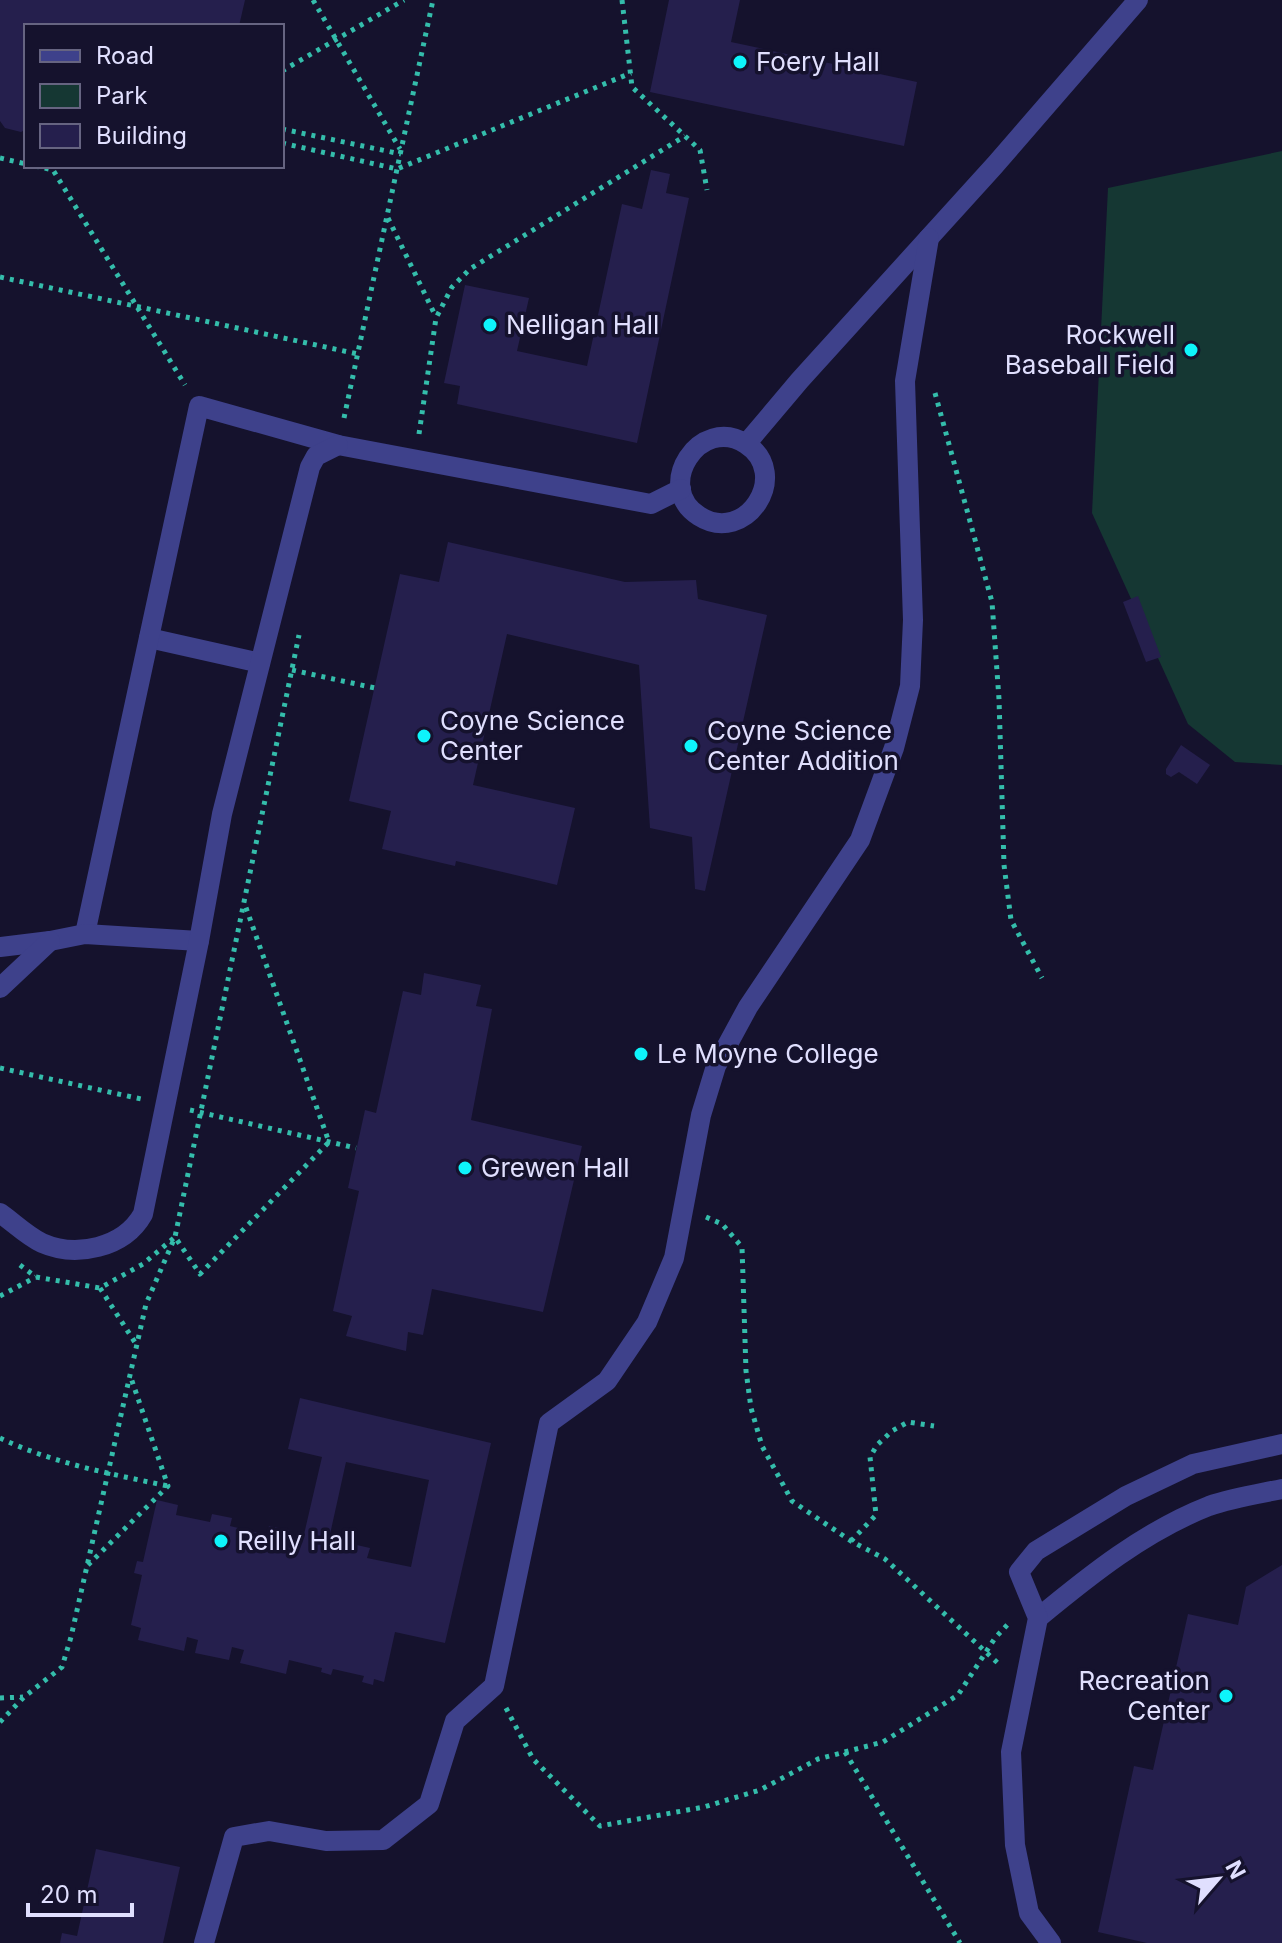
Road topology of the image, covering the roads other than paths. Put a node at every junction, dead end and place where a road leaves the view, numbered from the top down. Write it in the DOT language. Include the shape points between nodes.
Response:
graph roads {
  1 [pos="1138,0"];
  2 [pos="929,238"];
  3 [pos="746,444"];
  4 [pos="338,445"];
  5 [pos="681,489"];
  6 [pos="149,638"];
  7 [pos="260,663"];
  8 [pos="85,934"];
  9 [pos="50,941"];
  10 [pos="199,941"];
  11 [pos="0,947"];
  12 [pos="0,988"];
  13 [pos="0,1213"];
  14 [pos="1282,1444"];
  15 [pos="1282,1489"];
  16 [pos="1038,1618"];
  17 [pos="204,1943"];
  18 [pos="1051,1943"];
  1 -- 2 [label="lane"];
  2 -- 3 [label="lane"];
  2 -- 17 [label="lane" via="905,381 913,620 910,686 860,840 748,1007 716,1066 701,1115 674,1258 647,1322 607,1381 549,1423 494,1686 455,1721 429,1804 383,1840 326,1841 269,1831 234,1837"];
  3 -- 5 [label="lane" via="721,437 703,441 681,469"];
  3 -- 5 [label="lane" via="763,465 766,482 750,514 716,523 699,516"];
  4 -- 5 [label="lane" via="651,504"];
  4 -- 6 [label="lane" via="199,406"];
  4 -- 7 [label="lane" via="316,456 310,467"];
  6 -- 7 [label="lane"];
  6 -- 8 [label="lane"];
  7 -- 10 [label="lane" via="222,814"];
  8 -- 9 [label="lane"];
  8 -- 10 [label="lane"];
  9 -- 11 [label="lane"];
  9 -- 12 [label="lane"];
  10 -- 13 [label="lane" via="143,1214 136,1227 83,1252 42,1243"];
  14 -- 16 [label="lane" via="1193,1464 1126,1496 1036,1551 1019,1572"];
  15 -- 16 [label="lane" via="1211,1506 1148,1535"];
  16 -- 18 [label="lane" via="1011,1752 1015,1845 1029,1913"];
}
